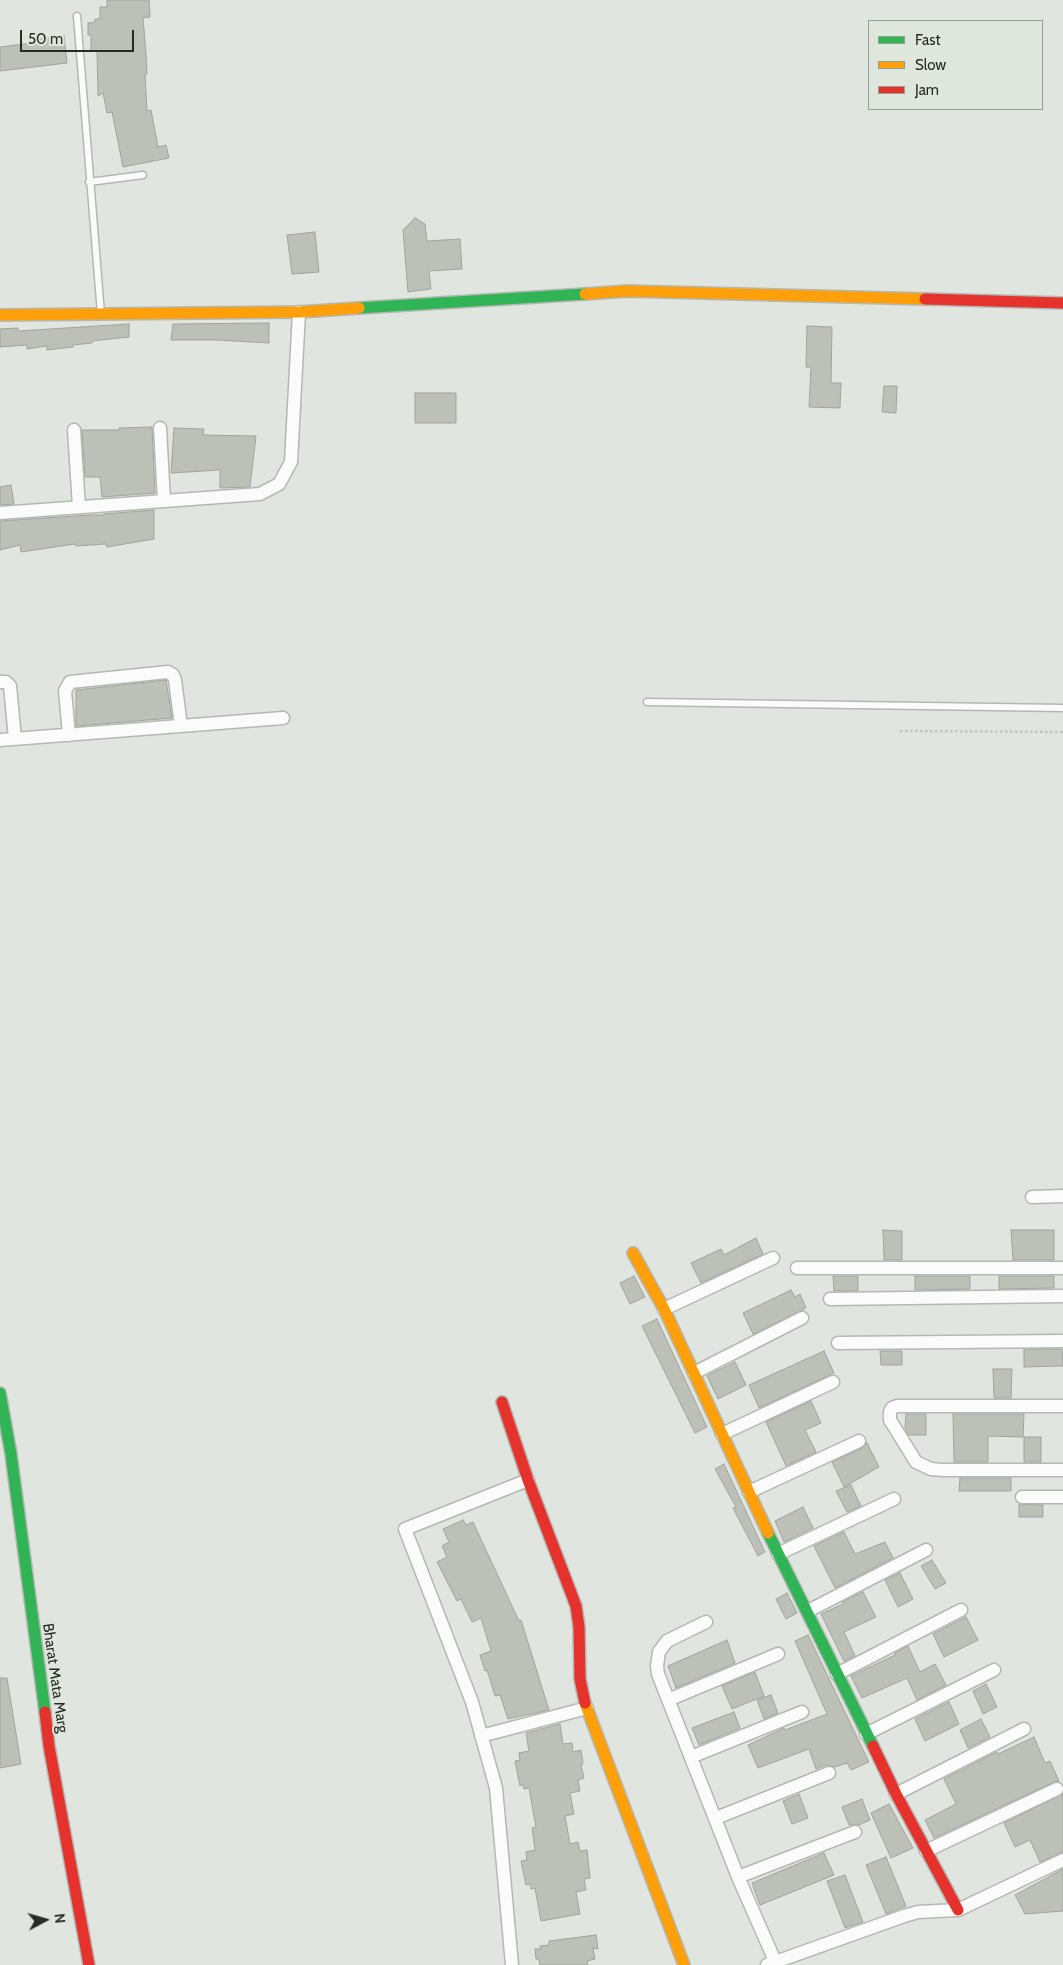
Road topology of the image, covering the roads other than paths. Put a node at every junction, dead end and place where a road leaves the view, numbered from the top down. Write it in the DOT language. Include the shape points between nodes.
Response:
graph roads {
  1 [pos="77,16"];
  2 [pos="143,175"];
  3 [pos="89,182"];
  4 [pos="1063,303"];
  5 [pos="300,312"];
  6 [pos="101,314"];
  7 [pos="0,315"];
  8 [pos="160,428"];
  9 [pos="74,430"];
  10 [pos="164,501"];
  11 [pos="79,507"];
  12 [pos="0,513"];
  13 [pos="0,682"];
  14 [pos="647,702"];
  15 [pos="1063,708"];
  16 [pos="282,718"];
  17 [pos="181,726"];
  18 [pos="69,735"];
  19 [pos="15,739"];
  20 [pos="0,740"];
  21 [pos="1063,1196"];
  22 [pos="1032,1197"];
  23 [pos="633,1253"];
  24 [pos="773,1258"];
  25 [pos="798,1268"];
  26 [pos="1063,1268"];
  27 [pos="1063,1296"];
  28 [pos="830,1299"];
  29 [pos="664,1309"];
  30 [pos="802,1318"];
  31 [pos="1063,1341"];
  32 [pos="838,1343"];
  33 [pos="694,1372"];
  34 [pos="833,1382"];
  35 [pos="0,1393"];
  36 [pos="502,1402"];
  37 [pos="1063,1406"];
  38 [pos="722,1434"];
  39 [pos="859,1441"];
  40 [pos="1063,1470"];
  41 [pos="528,1480"];
  42 [pos="749,1492"];
  43 [pos="1022,1497"];
  44 [pos="1063,1497"];
  45 [pos="894,1499"];
  46 [pos="926,1550"];
  47 [pos="778,1554"];
  48 [pos="961,1610"];
  49 [pos="808,1611"];
  50 [pos="706,1622"];
  51 [pos="778,1654"];
  52 [pos="994,1670"];
  53 [pos="837,1674"];
  54 [pos="668,1700"];
  55 [pos="587,1708"];
  56 [pos="802,1712"];
  57 [pos="1024,1729"];
  58 [pos="866,1734"];
  59 [pos="481,1736"];
  60 [pos="691,1758"];
  61 [pos="828,1773"];
  62 [pos="1057,1789"];
  63 [pos="896,1794"];
  64 [pos="716,1818"];
  65 [pos="855,1832"];
  66 [pos="926,1851"];
  67 [pos="1063,1860"];
  68 [pos="738,1877"];
  69 [pos="958,1910"];
  70 [pos="771,1963"];
  71 [pos="88,1965"];
  72 [pos="512,1965"];
  73 [pos="684,1965"];
  1 -- 3 [label="lane"];
  2 -- 3 [label="lane"];
  3 -- 6 [label="lane"];
  4 -- 5 [label="street" via="627,292"];
  5 -- 6 [label="street"];
  5 -- 10 [label="street" via="291,462 280,484 260,494"];
  6 -- 7 [label="street"];
  8 -- 10 [label="street"];
  9 -- 11 [label="street"];
  10 -- 11 [label="street"];
  11 -- 12 [label="street"];
  13 -- 19 [label="street" via="10,686"];
  14 -- 15 [label="lane"];
  16 -- 17 [label="street"];
  17 -- 18 [label="street"];
  17 -- 18 [label="street" via="176,680 168,672 70,682 64,691"];
  18 -- 19 [label="street"];
  19 -- 20 [label="street"];
  21 -- 22 [label="street"];
  23 -- 29 [label="street"];
  24 -- 29 [label="street"];
  25 -- 26 [label="street"];
  27 -- 28 [label="street"];
  29 -- 33 [label="street"];
  30 -- 33 [label="street"];
  31 -- 32 [label="street"];
  33 -- 38 [label="street"];
  34 -- 38 [label="street"];
  35 -- 71 [label="street, Bharat Mata Marg" via="11,1454 49,1746"];
  36 -- 41 [label="street"];
  37 -- 40 [label="street" via="897,1406 890,1412 890,1420 916,1462 931,1469"];
  38 -- 42 [label="street"];
  39 -- 42 [label="street"];
  41 -- 55 [label="street" via="576,1606 580,1679"];
  41 -- 59 [label="street" via="405,1529 472,1702"];
  42 -- 47 [label="street"];
  43 -- 44 [label="street"];
  45 -- 47 [label="street"];
  46 -- 49 [label="street"];
  47 -- 49 [label="street"];
  48 -- 53 [label="street"];
  49 -- 53 [label="street"];
  50 -- 54 [label="street" via="667,1641 659,1652 658,1674"];
  51 -- 54 [label="street"];
  52 -- 58 [label="street"];
  53 -- 58 [label="street"];
  54 -- 60 [label="street"];
  55 -- 59 [label="street"];
  55 -- 73 [label="street"];
  56 -- 60 [label="street"];
  57 -- 63 [label="street"];
  58 -- 63 [label="street"];
  59 -- 72 [label="street" via="496,1788"];
  60 -- 64 [label="street"];
  61 -- 64 [label="street"];
  62 -- 66 [label="street"];
  63 -- 66 [label="street"];
  64 -- 68 [label="street"];
  65 -- 68 [label="street"];
  66 -- 69 [label="street"];
  67 -- 69 [label="street"];
  68 -- 70 [label="street"];
  69 -- 70 [label="street" via="911,1914"];
}
